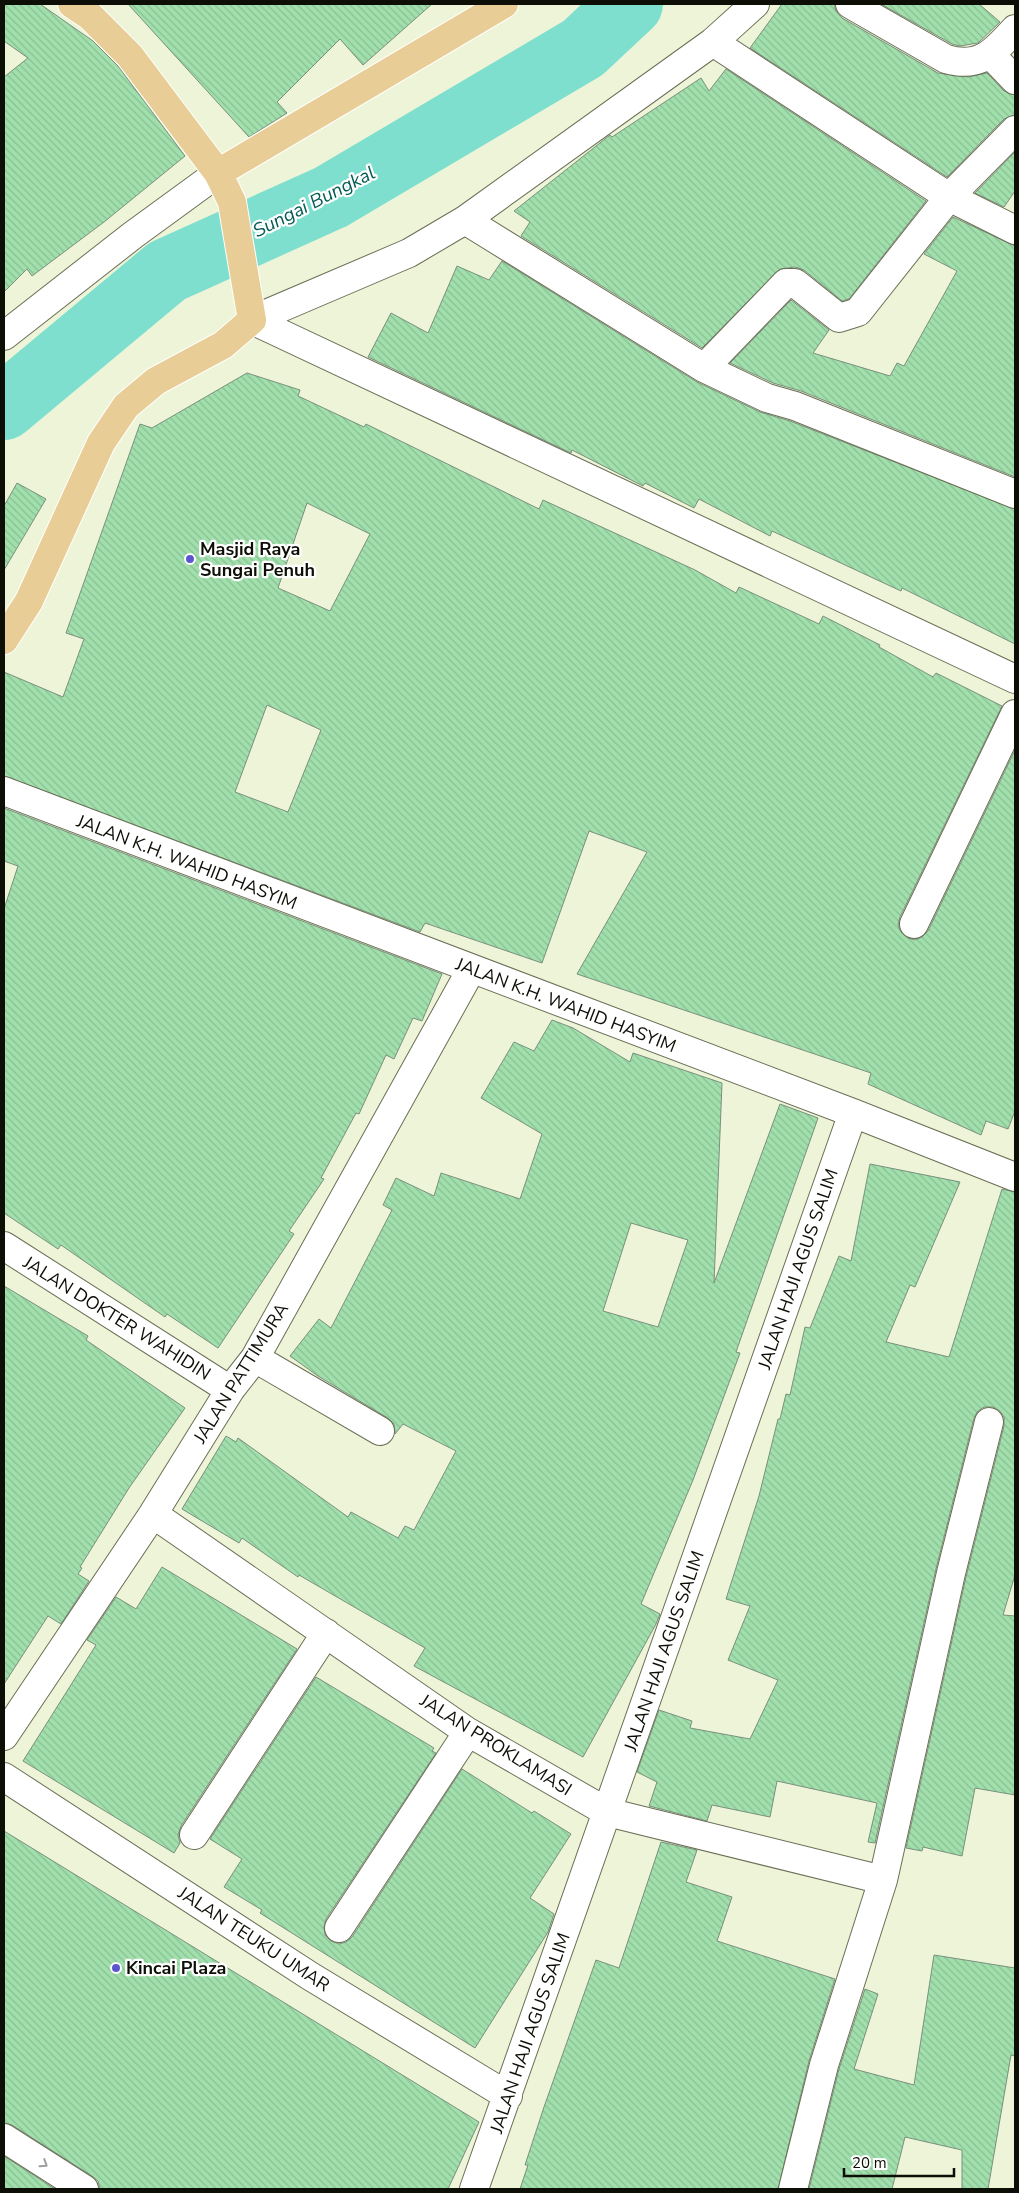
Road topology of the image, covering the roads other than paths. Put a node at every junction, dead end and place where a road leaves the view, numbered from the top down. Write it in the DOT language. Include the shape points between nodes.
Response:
graph roads {
  1 [pos="72,4"];
  2 [pos="504,4"];
  3 [pos="755,4"];
  4 [pos="850,4"];
  5 [pos="1015,29"];
  6 [pos="712,42"];
  7 [pos="991,55"];
  8 [pos="1015,80"];
  9 [pos="1015,130"];
  10 [pos="218,173"];
  11 [pos="949,197"];
  12 [pos="465,220"];
  13 [pos="1015,230"];
  14 [pos="252,320"];
  15 [pos="4,336"];
  16 [pos="704,368"];
  17 [pos="1015,494"];
  18 [pos="4,640"];
  19 [pos="1015,680"];
  20 [pos="1015,714"];
  21 [pos="4,792"];
  22 [pos="914,924"];
  23 [pos="471,970"];
  24 [pos="853,1113"];
  25 [pos="1015,1177"];
  26 [pos="4,1246"];
  27 [pos="255,1358"];
  28 [pos="230,1390"];
  29 [pos="989,1422"];
  30 [pos="380,1431"];
  31 [pos="153,1514"];
  32 [pos="326,1633"];
  33 [pos="468,1732"];
  34 [pos="4,1736"];
  35 [pos="4,1776"];
  36 [pos="607,1812"];
  37 [pos="194,1835"];
  38 [pos="883,1880"];
  39 [pos="339,1928"];
  40 [pos="508,2096"];
  41 [pos="4,2138"];
  42 [pos="84,2189"];
  43 [pos="474,2189"];
  44 [pos="793,2189"];
  1 -- 10 [label="main road" via="90,16 130,56"];
  2 -- 10 [label="main road"];
  3 -- 6 [label="street"];
  4 -- 7 [label="street" via="946,59 970,62"];
  5 -- 7 [label="street"];
  6 -- 11 [label="street"];
  6 -- 12 [label="street"];
  7 -- 8 [label="street"];
  9 -- 11 [label="street"];
  10 -- 14 [label="main road" via="232,202"];
  10 -- 15 [label="street" via="133,234"];
  11 -- 13 [label="street"];
  11 -- 16 [label="street" via="858,312 839,318 795,283 786,284"];
  12 -- 14 [label="street" via="409,254"];
  12 -- 16 [label="street"];
  14 -- 18 [label="main road" via="223,345 156,381 126,406 101,443 29,602"];
  14 -- 19 [label="street"];
  16 -- 17 [label="street" via="767,398 795,406"];
  20 -- 22 [label="street"];
  21 -- 23 [label="street, JALAN K.H. WAHID HASYIM"];
  23 -- 24 [label="street, JALAN K.H. WAHID HASYIM"];
  23 -- 27 [label="street, JALAN PATTIMURA"];
  24 -- 25 [label="street, JALAN K.H. WAHID HASYIM"];
  24 -- 36 [label="street, JALAN HAJI AGUS SALIM"];
  26 -- 28 [label="street, JALAN DOKTER WAHIDIN"];
  27 -- 28 [label="street, JALAN PATTIMURA"];
  27 -- 30 [label="street"];
  28 -- 31 [label="street, JALAN PATTIMURA"];
  29 -- 38 [label="street" via="951,1573"];
  31 -- 32 [label="street, JALAN PROKLAMASI"];
  31 -- 34 [label="street, JALAN PATTIMURA"];
  32 -- 33 [label="street, JALAN PROKLAMASI"];
  32 -- 37 [label="street"];
  33 -- 36 [label="street, JALAN PROKLAMASI"];
  33 -- 39 [label="street"];
  35 -- 40 [label="street, JALAN TEUKU UMAR" via="310,1976"];
  36 -- 38 [label="street, JALAN PROKLAMASI"];
  36 -- 40 [label="street, JALAN HAJI AGUS SALIM"];
  38 -- 44 [label="street" via="824,2065"];
  40 -- 43 [label="street, JALAN HAJI AGUS SALIM"];
  41 -- 42 [label="street, one-way"];
}
